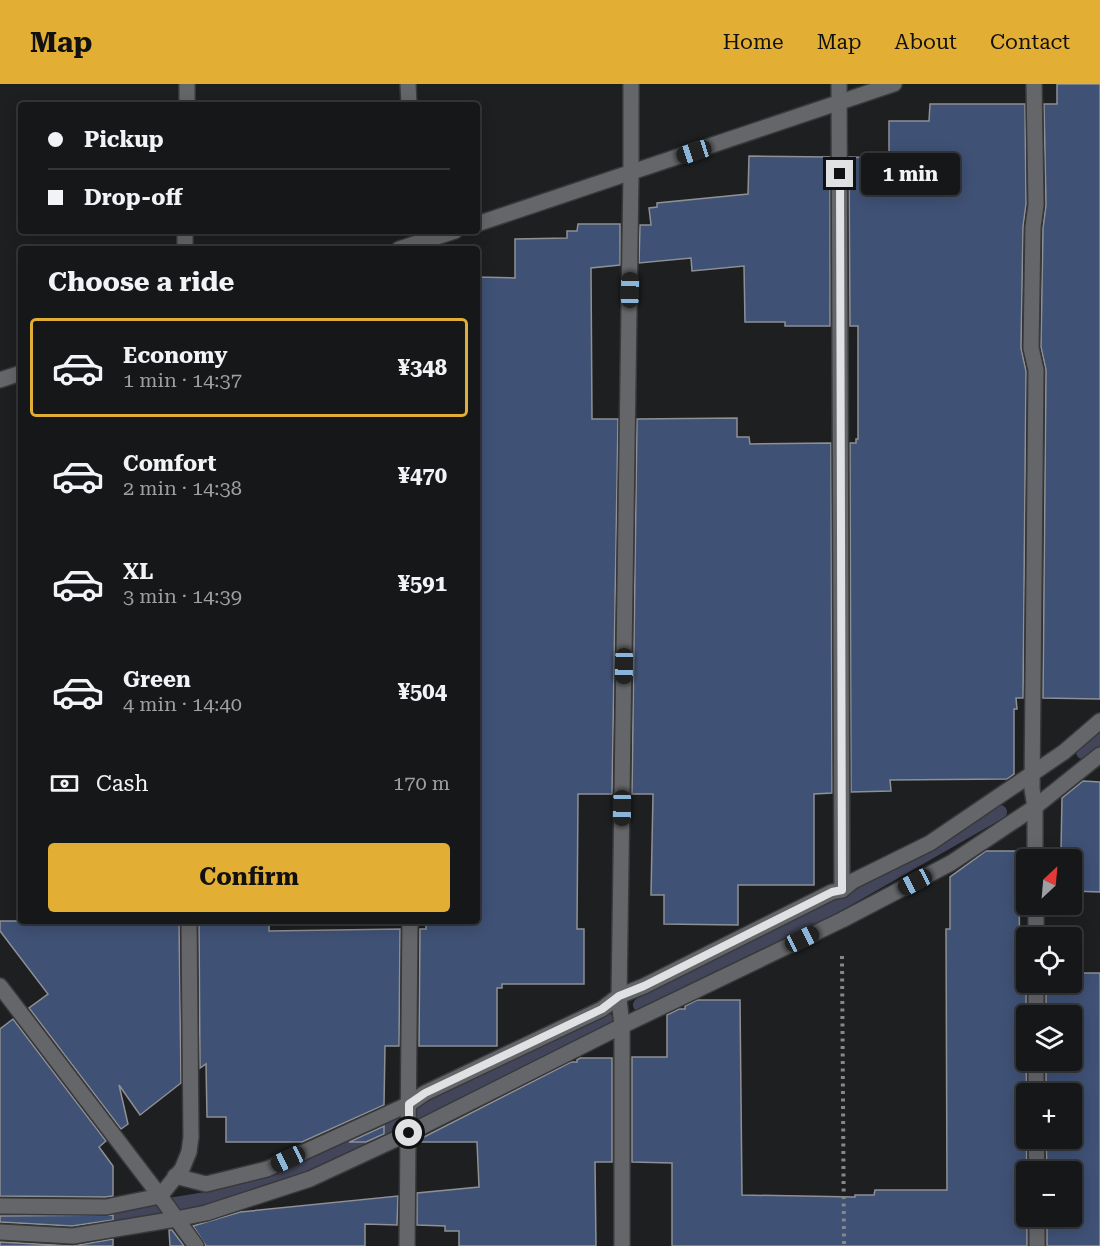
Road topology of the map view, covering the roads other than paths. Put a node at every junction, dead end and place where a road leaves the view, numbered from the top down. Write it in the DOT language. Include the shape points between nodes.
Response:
graph roads {
  1 [pos="187,84"];
  2 [pos="408,84"];
  3 [pos="631,84"];
  4 [pos="839,84"];
  5 [pos="894,84"];
  6 [pos="1034,84"];
  7 [pos="187,102"];
  8 [pos="409,102"];
  9 [pos="839,102"];
  10 [pos="631,172"];
  11 [pos="480,223"];
  12 [pos="444,234"];
  13 [pos="409,244"];
  14 [pos="18,374"];
  15 [pos="0,380"];
  16 [pos="1100,721"];
  17 [pos="1100,755"];
  18 [pos="1032,773"];
  19 [pos="1035,807"];
  20 [pos="1035,849"];
  21 [pos="842,890"];
  22 [pos="189,924"];
  23 [pos="410,924"];
  24 [pos="0,986"];
  25 [pos="619,996"];
  26 [pos="622,1026"];
  27 [pos="409,1104"];
  28 [pos="409,1133"];
  29 [pos="175,1176"];
  30 [pos="160,1196"];
  31 [pos="0,1206"];
  32 [pos="176,1219"];
  33 [pos="1037,1227"];
  34 [pos="0,1232"];
  35 [pos="196,1246"];
  36 [pos="407,1246"];
  37 [pos="622,1246"];
  38 [pos="1036,1246"];
  1 -- 7 [label="street"];
  2 -- 8 [label="street"];
  3 -- 10 [label="street"];
  4 -- 9 [label="street"];
  5 -- 9 [label="street"];
  6 -- 18 [label="street"];
  9 -- 10 [label="street"];
  9 -- 21 [label="street"];
  10 -- 11 [label="street"];
  10 -- 25 [label="street"];
  12 -- 13 [label="street"];
  14 -- 15 [label="street"];
  16 -- 18 [label="street"];
  17 -- 19 [label="street"];
  18 -- 19 [label="street"];
  18 -- 21 [label="street" via="930,843"];
  19 -- 20 [label="street"];
  19 -- 26 [label="street" via="951,863"];
  21 -- 25 [label="street"];
  22 -- 29 [label="street" via="191,1137 189,1152"];
  23 -- 27 [label="street"];
  24 -- 30 [label="street"];
  25 -- 26 [label="street"];
  25 -- 27 [label="street" via="602,1009"];
  26 -- 28 [label="street"];
  26 -- 37 [label="street"];
  27 -- 28 [label="street"];
  27 -- 29 [label="street" via="267,1169 206,1184"];
  28 -- 32 [label="street" via="310,1179"];
  28 -- 36 [label="street"];
  29 -- 30 [label="street"];
  30 -- 31 [label="street" via="106,1207"];
  30 -- 32 [label="street"];
  32 -- 34 [label="street" via="73,1236"];
  32 -- 35 [label="street"];
  33 -- 38 [label="street"];
}
